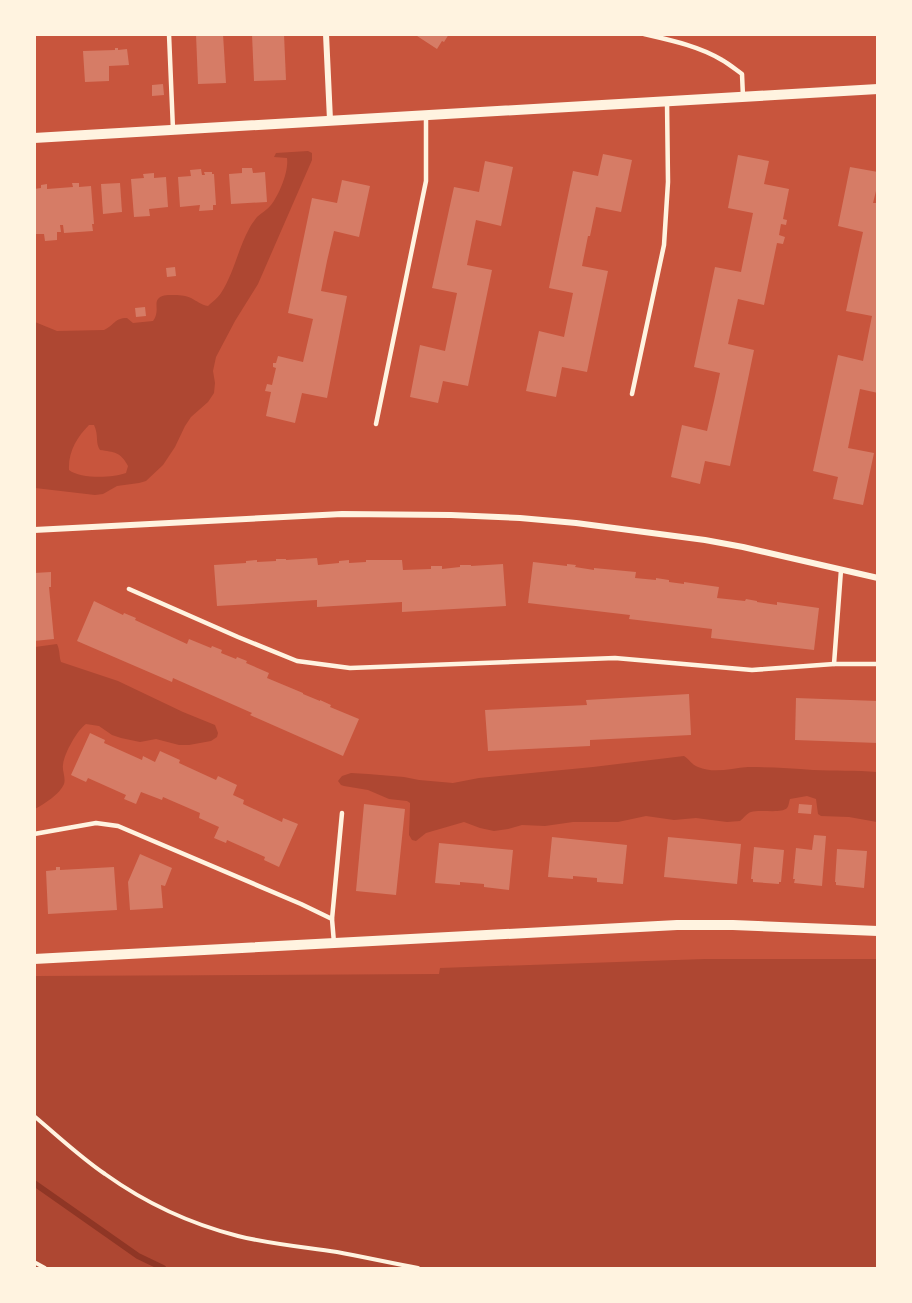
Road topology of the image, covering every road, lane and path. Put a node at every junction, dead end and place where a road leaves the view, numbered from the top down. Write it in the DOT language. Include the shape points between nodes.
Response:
graph roads {
  1 [pos="169,34"];
  2 [pos="326,34"];
  3 [pos="644,34"];
  4 [pos="878,89"];
  5 [pos="744,97"];
  6 [pos="667,101"];
  7 [pos="426,115"];
  8 [pos="330,120"];
  9 [pos="173,130"];
  10 [pos="34,138"];
  11 [pos="632,394"];
  12 [pos="376,424"];
  13 [pos="34,530"];
  14 [pos="841,570"];
  15 [pos="878,578"];
  16 [pos="129,589"];
  17 [pos="834,664"];
  18 [pos="878,664"];
  19 [pos="342,813"];
  20 [pos="34,834"];
  21 [pos="332,919"];
  22 [pos="878,931"];
  23 [pos="334,943"];
  24 [pos="34,959"];
  25 [pos="34,1116"];
  26 [pos="34,1262"];
  27 [pos="45,1269"];
  28 [pos="418,1269"];
  1 -- 9 [label="lane"];
  2 -- 8 [label="street"];
  3 -- 5 [label="lane" via="722,60 742,74"];
  4 -- 5 [label="street"];
  5 -- 6 [label="street"];
  6 -- 7 [label="street"];
  6 -- 11 [label="lane" via="664,245"];
  7 -- 8 [label="street"];
  7 -- 12 [label="lane" via="426,181"];
  8 -- 9 [label="street"];
  9 -- 10 [label="street"];
  13 -- 14 [label="street" via="342,514 520,518 705,540"];
  14 -- 15 [label="street"];
  14 -- 17 [label="lane"];
  16 -- 17 [label="lane" via="297,661 350,668 615,658 752,670"];
  17 -- 18 [label="lane"];
  19 -- 21 [label="lane"];
  20 -- 21 [label="lane" via="96,823 113,824"];
  21 -- 23 [label="lane"];
  22 -- 23 [label="street" via="677,925"];
  23 -- 24 [label="street"];
  25 -- 28 [label="path" via="107,1176 194,1222 236,1236"];
  26 -- 27 [label="path"];
}
